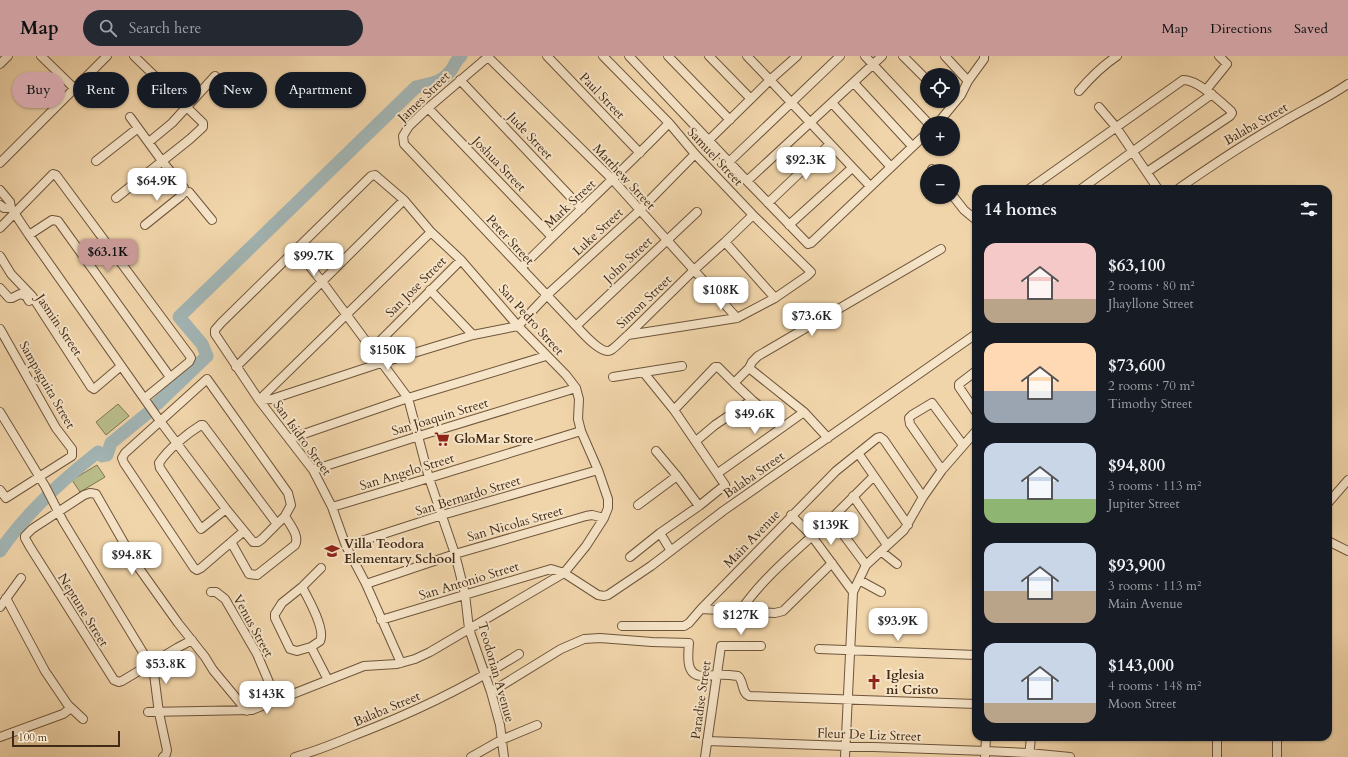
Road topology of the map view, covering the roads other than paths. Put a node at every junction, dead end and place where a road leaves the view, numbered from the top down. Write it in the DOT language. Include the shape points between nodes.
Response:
graph roads {
  1 [pos="8,56"];
  2 [pos="41,56"];
  3 [pos="107,56"];
  4 [pos="134,56"];
  5 [pos="488,56"];
  6 [pos="546,56"];
  7 [pos="603,56"];
  8 [pos="629,56"];
  9 [pos="668,56"];
  10 [pos="709,56"];
  11 [pos="747,56"];
  12 [pos="797,56"];
  13 [pos="840,56"];
  14 [pos="865,56"];
  15 [pos="882,56"];
  16 [pos="904,56"];
  17 [pos="945,56"];
  18 [pos="984,56"];
  19 [pos="1117,56"];
  20 [pos="1219,56"];
  21 [pos="0,64"];
  22 [pos="873,64"];
  23 [pos="92,72"];
  24 [pos="150,72"];
  25 [pos="920,73"];
  26 [pos="460,80"];
  27 [pos="770,80"];
  28 [pos="968,81"];
  29 [pos="209,82"];
  30 [pos="854,83"];
  31 [pos="1348,84"];
  32 [pos="73,88"];
  33 [pos="201,91"];
  34 [pos="1079,91"];
  35 [pos="73,92"];
  36 [pos="1209,92"];
  37 [pos="960,96"];
  38 [pos="751,99"];
  39 [pos="791,102"];
  40 [pos="832,103"];
  41 [pos="1099,107"];
  42 [pos="185,108"];
  43 [pos="428,108"];
  44 [pos="921,116"];
  45 [pos="130,117"];
  46 [pos="730,120"];
  47 [pos="810,122"];
  48 [pos="669,123"];
  49 [pos="1116,127"];
  50 [pos="138,128"];
  51 [pos="920,139"];
  52 [pos="709,140"];
  53 [pos="149,142"];
  54 [pos="404,144"];
  55 [pos="830,144"];
  56 [pos="912,146"];
  57 [pos="1132,152"];
  58 [pos="640,153"];
  59 [pos="695,154"];
  60 [pos="96,161"];
  61 [pos="162,161"];
  62 [pos="729,162"];
  63 [pos="0,163"];
  64 [pos="890,166"];
  65 [pos="852,168"];
  66 [pos="1147,172"];
  67 [pos="612,180"];
  68 [pos="747,181"];
  69 [pos="1034,185"];
  70 [pos="1086,185"];
  71 [pos="1155,185"];
  72 [pos="1184,185"];
  73 [pos="870,186"];
  74 [pos="0,190"];
  75 [pos="184,190"];
  76 [pos="116,198"];
  77 [pos="404,200"];
  78 [pos="768,203"];
  79 [pos="959,204"];
  80 [pos="0,205"];
  81 [pos="582,209"];
  82 [pos="13,210"];
  83 [pos="639,211"];
  84 [pos="697,212"];
  85 [pos="753,215"];
  86 [pos="972,217"];
  87 [pos="212,220"];
  88 [pos="145,225"];
  89 [pos="789,225"];
  90 [pos="0,228"];
  91 [pos="431,232"];
  92 [pos="29,235"];
  93 [pos="552,237"];
  94 [pos="666,241"];
  95 [pos="725,242"];
  96 [pos="296,249"];
  97 [pos="941,249"];
  98 [pos="0,256"];
  99 [pos="461,260"];
  100 [pos="521,268"];
  101 [pos="694,270"];
  102 [pos="323,283"];
  103 [pos="0,288"];
  104 [pos="430,290"];
  105 [pos="547,296"];
  106 [pos="775,298"];
  107 [pos="346,316"];
  108 [pos="737,318"];
  109 [pos="518,326"];
  110 [pos="576,326"];
  111 [pos="0,329"];
  112 [pos="473,335"];
  113 [pos="628,335"];
  114 [pos="972,337"];
  115 [pos="3,341"];
  116 [pos="372,349"];
  117 [pos="601,350"];
  118 [pos="546,356"];
  119 [pos="381,363"];
  120 [pos="121,366"];
  121 [pos="682,366"];
  122 [pos="236,367"];
  123 [pos="749,368"];
  124 [pos="644,373"];
  125 [pos="972,374"];
  126 [pos="170,377"];
  127 [pos="613,377"];
  128 [pos="734,383"];
  129 [pos="576,388"];
  130 [pos="91,394"];
  131 [pos="145,398"];
  132 [pos="408,398"];
  133 [pos="260,400"];
  134 [pos="752,400"];
  135 [pos="972,406"];
  136 [pos="674,410"];
  137 [pos="0,412"];
  138 [pos="804,412"];
  139 [pos="160,421"];
  140 [pos="784,426"];
  141 [pos="581,431"];
  142 [pos="972,435"];
  143 [pos="419,436"];
  144 [pos="828,438"];
  145 [pos="289,439"];
  146 [pos="696,441"];
  147 [pos="178,443"];
  148 [pos="963,445"];
  149 [pos="656,451"];
  150 [pos="858,453"];
  151 [pos="313,470"];
  152 [pos="598,470"];
  153 [pos="942,470"];
  154 [pos="718,473"];
  155 [pos="677,476"];
  156 [pos="874,476"];
  157 [pos="39,477"];
  158 [pos="429,478"];
  159 [pos="1348,480"];
  160 [pos="0,490"];
  161 [pos="853,496"];
  162 [pos="923,496"];
  163 [pos="1332,498"];
  164 [pos="638,505"];
  165 [pos="699,506"];
  166 [pos="332,507"];
  167 [pos="226,509"];
  168 [pos="58,512"];
  169 [pos="442,515"];
  170 [pos="791,515"];
  171 [pos="286,516"];
  172 [pos="604,518"];
  173 [pos="831,518"];
  174 [pos="277,524"];
  175 [pos="908,525"];
  176 [pos="244,531"];
  177 [pos="660,533"];
  178 [pos="811,535"];
  179 [pos="231,542"];
  180 [pos="1332,543"];
  181 [pos="887,545"];
  182 [pos="346,546"];
  183 [pos="671,551"];
  184 [pos="1348,551"];
  185 [pos="882,552"];
  186 [pos="455,554"];
  187 [pos="630,557"];
  188 [pos="832,563"];
  189 [pos="897,564"];
  190 [pos="866,565"];
  191 [pos="321,568"];
  192 [pos="564,573"];
  193 [pos="21,578"];
  194 [pos="859,580"];
  195 [pos="366,584"];
  196 [pos="302,588"];
  197 [pos="211,592"];
  198 [pos="853,592"];
  199 [pos="881,592"];
  200 [pos="465,594"];
  201 [pos="6,598"];
  202 [pos="0,607"];
  203 [pos="701,609"];
  204 [pos="741,610"];
  205 [pos="381,620"];
  206 [pos="622,626"];
  207 [pos="469,630"];
  208 [pos="192,640"];
  209 [pos="761,646"];
  210 [pos="311,647"];
  211 [pos="819,649"];
  212 [pos="850,650"];
  213 [pos="520,654"];
  214 [pos="972,655"];
  215 [pos="401,663"];
  216 [pos="150,664"];
  217 [pos="716,675"];
  218 [pos="486,676"];
  219 [pos="328,680"];
  220 [pos="492,692"];
  221 [pos="277,700"];
  222 [pos="848,700"];
  223 [pos="972,704"];
  224 [pos="71,708"];
  225 [pos="246,711"];
  226 [pos="148,712"];
  227 [pos="159,713"];
  228 [pos="83,719"];
  229 [pos="538,725"];
  230 [pos="0,737"];
  231 [pos="501,740"];
  232 [pos="708,741"];
  233 [pos="986,741"];
  234 [pos="1031,741"];
  235 [pos="1217,741"];
  236 [pos="1277,741"];
  237 [pos="845,746"];
  238 [pos="165,754"];
  239 [pos="985,754"];
  240 [pos="1029,755"];
  241 [pos="295,757"];
  242 [pos="471,757"];
  243 [pos="504,757"];
  244 [pos="705,757"];
  245 [pos="845,757"];
  246 [pos="1070,757"];
  247 [pos="1216,757"];
  248 [pos="1277,757"];
  1 -- 21 [label="street"];
  2 -- 32 [label="street"];
  3 -- 23 [label="street"];
  4 -- 24 [label="street"];
  5 -- 26 [label="street, James Street"];
  5 -- 67 [label="street, Matthew Street"];
  6 -- 58 [label="street, Paul Street"];
  7 -- 48 [label="street, Samuel Street"];
  8 -- 52 [label="street"];
  9 -- 46 [label="street"];
  10 -- 38 [label="street"];
  11 -- 27 [label="street"];
  12 -- 27 [label="street"];
  13 -- 39 [label="street"];
  14 -- 22 [label="street"];
  15 -- 22 [label="street"];
  16 -- 25 [label="street"];
  17 -- 28 [label="street"];
  18 -- 28 [label="street"];
  19 -- 34 [label="street" via="1094,74"];
  20 -- 36 [label="street" via="1227,64"];
  22 -- 30 [label="street"];
  22 -- 44 [label="street"];
  26 -- 43 [label="street, James Street"];
  26 -- 81 [label="street, Jude Street"];
  27 -- 38 [label="street"];
  27 -- 39 [label="street"];
  28 -- 37 [label="street"];
  29 -- 33 [label="street"];
  30 -- 40 [label="street"];
  30 -- 56 [label="street"];
  31 -- 72 [label="street, Balaba Street" via="1225,156"];
  35 -- 63 [label="street"];
  36 -- 49 [label="street" via="1183,80"];
  36 -- 57 [label="street"];
  36 -- 66 [label="street" via="1232,114"];
  38 -- 46 [label="street"];
  39 -- 47 [label="street"];
  39 -- 62 [label="street"];
  40 -- 47 [label="street"];
  40 -- 64 [label="street"];
  41 -- 49 [label="street"];
  42 -- 53 [label="street"];
  42 -- 61 [label="street" via="203,124 203,127"];
  43 -- 54 [label="street, James Street" via="405,130"];
  43 -- 93 [label="street, Joshua Street"];
  45 -- 50 [label="street"];
  46 -- 52 [label="street"];
  47 -- 55 [label="street"];
  47 -- 68 [label="street"];
  48 -- 58 [label="street, Mark Street"];
  48 -- 59 [label="street, Samuel Street"];
  49 -- 57 [label="street"];
  49 -- 69 [label="street"];
  50 -- 53 [label="street"];
  50 -- 60 [label="street"];
  51 -- 56 [label="street"];
  52 -- 62 [label="street"];
  53 -- 61 [label="street"];
  54 -- 100 [label="street, Peter Street"];
  55 -- 65 [label="street"];
  55 -- 78 [label="street"];
  56 -- 64 [label="street"];
  57 -- 66 [label="street"];
  57 -- 70 [label="street"];
  58 -- 67 [label="street, Mark Street"];
  59 -- 83 [label="street, Luke Street"];
  59 -- 85 [label="street, Samuel Street"];
  61 -- 75 [label="street"];
  61 -- 76 [label="street"];
  62 -- 68 [label="street"];
  64 -- 73 [label="street"];
  65 -- 73 [label="street"];
  65 -- 89 [label="street"];
  66 -- 71 [label="street"];
  67 -- 81 [label="street, Mark Street"];
  67 -- 83 [label="street, Matthew Street"];
  68 -- 78 [label="street"];
  73 -- 89 [label="street" via="811,243 808,244"];
  74 -- 82 [label="street"];
  75 -- 87 [label="street" via="189,192"];
  75 -- 88 [label="street" via="181,196"];
  77 -- 91 [label="street, San Pedro Street"];
  77 -- 96 [label="street, San Pedro Street" via="378,177 371,176"];
  77 -- 102 [label="street"];
  78 -- 89 [label="street"];
  79 -- 86 [label="street"];
  80 -- 82 [label="street"];
  81 -- 93 [label="street, Mark Street"];
  82 -- 90 [label="street"];
  82 -- 92 [label="street"];
  82 -- 126 [label="street" via="53,174 56,175 189,354 189,362"];
  83 -- 94 [label="street, Matthew Street"];
  83 -- 105 [label="street, Luke Street"];
  84 -- 94 [label="street, John Street"];
  85 -- 95 [label="street, Simon Street"];
  85 -- 106 [label="street, Samuel Street" via="811,272"];
  91 -- 99 [label="street, San Pedro Street"];
  91 -- 107 [label="street"];
  92 -- 120 [label="street"];
  92 -- 126 [label="street" via="52,220 58,221"];
  93 -- 100 [label="street, Mark Street"];
  94 -- 101 [label="street, Matthew Street"];
  94 -- 110 [label="street, John Street"];
  95 -- 101 [label="street, Simon Street"];
  95 -- 106 [label="street"];
  96 -- 102 [label="street, Teodorian Avenue"];
  96 -- 122 [label="street, San Isidro Street" via="215,330"];
  97 -- 123 [label="street" via="758,356"];
  98 -- 120 [label="street" via="11,274 32,296 91,387 94,389"];
  99 -- 104 [label="street, San Jose Street"];
  99 -- 109 [label="street, San Pedro Street"];
  100 -- 105 [label="street, Peter Street"];
  101 -- 108 [label="street, Matthew Street"];
  101 -- 113 [label="street, Simon Street"];
  102 -- 107 [label="street, Teodorian Avenue"];
  102 -- 122 [label="street"];
  103 -- 130 [label="street, Jasmin Street" via="9,298 20,294 26,296"];
  104 -- 112 [label="street"];
  104 -- 116 [label="street, San Jose Street"];
  105 -- 109 [label="street, Luke Street"];
  105 -- 110 [label="street, Peter Street"];
  106 -- 108 [label="street"];
  107 -- 116 [label="street, Teodorian Avenue"];
  107 -- 133 [label="street"];
  108 -- 113 [label="street"];
  109 -- 112 [label="street"];
  109 -- 118 [label="street, San Pedro Street"];
  110 -- 117 [label="street, Peter Street"];
  111 -- 115 [label="street, Sampaguita Street"];
  112 -- 119 [label="street"];
  113 -- 117 [label="street, Simon Street" via="611,350"];
  114 -- 144 [label="street, Balaba Street"];
  115 -- 157 [label="street, Sampaguita Street" via="73,452 72,456"];
  116 -- 119 [label="street, Teodorian Avenue"];
  118 -- 129 [label="street, San Pedro Street"];
  118 -- 132 [label="street"];
  119 -- 132 [label="street, Teodorian Avenue"];
  119 -- 133 [label="street" via="278,398"];
  120 -- 131 [label="street"];
  121 -- 124 [label="street"];
  122 -- 133 [label="street, San Isidro Street"];
  123 -- 128 [label="street"];
  123 -- 138 [label="street"];
  124 -- 127 [label="street"];
  124 -- 136 [label="street"];
  125 -- 135 [label="street" via="959,384 960,390"];
  126 -- 131 [label="street"];
  128 -- 134 [label="street"];
  128 -- 136 [label="street" via="715,367"];
  129 -- 141 [label="street"];
  129 -- 143 [label="street, San Joaquin Street"];
  131 -- 139 [label="street"];
  132 -- 143 [label="street, Teodorian Avenue"];
  132 -- 145 [label="street"];
  133 -- 145 [label="street, San Isidro Street"];
  134 -- 140 [label="street"];
  134 -- 146 [label="street"];
  136 -- 146 [label="street"];
  137 -- 157 [label="street"];
  138 -- 140 [label="street"];
  138 -- 144 [label="street"];
  139 -- 147 [label="street"];
  139 -- 171 [label="street" via="206,379 288,494 291,505"];
  139 -- 179 [label="street" via="125,453 122,458 124,464 194,568 201,568"];
  140 -- 154 [label="street"];
  141 -- 152 [label="street"];
  141 -- 158 [label="street, San Angelo Street"];
  142 -- 148 [label="street"];
  143 -- 151 [label="street, San Joaquin Street"];
  143 -- 158 [label="street, Teodorian Avenue"];
  144 -- 183 [label="street, Balaba Street"];
  145 -- 151 [label="street, San Isidro Street"];
  146 -- 154 [label="street"];
  147 -- 167 [label="street"];
  147 -- 167 [label="street" via="162,458 160,468 201,529"];
  147 -- 174 [label="street" via="203,425"];
  148 -- 153 [label="street"];
  148 -- 153 [label="street" via="932,403 908,418"];
  149 -- 155 [label="street"];
  150 -- 156 [label="street"];
  150 -- 162 [label="street, Main Avenue" via="877,438 882,438"];
  150 -- 170 [label="street, Main Avenue"];
  151 -- 166 [label="street, San Isidro Street"];
  152 -- 169 [label="street, San Bernardo Street"];
  152 -- 172 [label="street" via="608,499"];
  153 -- 162 [label="street"];
  154 -- 165 [label="street" via="724,487"];
  155 -- 164 [label="street"];
  155 -- 165 [label="street"];
  156 -- 161 [label="street"];
  156 -- 175 [label="street"];
  157 -- 160 [label="street" via="6,498"];
  157 -- 168 [label="street"];
  158 -- 166 [label="street, San Angelo Street"];
  158 -- 169 [label="street, Teodorian Avenue"];
  159 -- 163 [label="street"];
  161 -- 173 [label="street"];
  161 -- 181 [label="street"];
  162 -- 175 [label="street"];
  165 -- 177 [label="street"];
  166 -- 182 [label="street, San Isidro Street"];
  167 -- 176 [label="street"];
  168 -- 208 [label="street" via="84,495 96,494 136,564"];
  168 -- 216 [label="street"];
  168 -- 216 [label="street, Neptune Street" via="25,536 30,547 114,680 119,682"];
  169 -- 182 [label="street, San Bernardo Street"];
  169 -- 186 [label="street, Teodorian Avenue"];
  170 -- 178 [label="street"];
  170 -- 203 [label="street, Main Avenue"];
  171 -- 174 [label="street"];
  171 -- 179 [label="street" via="297,542 257,575 249,574"];
  172 -- 186 [label="street, San Nicolas Street" via="586,516"];
  172 -- 192 [label="street"];
  173 -- 178 [label="street"];
  173 -- 190 [label="street"];
  174 -- 176 [label="street" via="258,542 253,542"];
  175 -- 181 [label="street"];
  176 -- 179 [label="street"];
  177 -- 183 [label="street"];
  177 -- 187 [label="street"];
  178 -- 188 [label="street"];
  178 -- 204 [label="street"];
  180 -- 184 [label="street"];
  181 -- 185 [label="street"];
  182 -- 195 [label="street, San Isidro Street"];
  183 -- 192 [label="street, Balaba Street" via="604,596 590,591"];
  185 -- 189 [label="street"];
  185 -- 190 [label="street"];
  186 -- 195 [label="street, San Nicolas Street"];
  186 -- 200 [label="street, Teodorian Avenue"];
  188 -- 198 [label="street"];
  188 -- 204 [label="street" via="783,611 775,613"];
  190 -- 194 [label="street"];
  191 -- 196 [label="street"];
  192 -- 200 [label="street, San Antonio Street" via="551,569"];
  192 -- 207 [label="street"];
  193 -- 201 [label="street"];
  194 -- 198 [label="street"];
  194 -- 199 [label="street"];
  195 -- 205 [label="street, San Isidro Street"];
  196 -- 210 [label="street" via="322,634 320,641"];
  196 -- 210 [label="street" via="282,602 275,618 290,649 297,651"];
  197 -- 221 [label="street, Venus Street" via="216,592 225,599 257,654"];
  198 -- 212 [label="street"];
  200 -- 205 [label="street, San Antonio Street"];
  200 -- 207 [label="street, Teodorian Avenue"];
  201 -- 202 [label="street"];
  201 -- 224 [label="street" via="45,671"];
  203 -- 204 [label="street"];
  203 -- 206 [label="street, Main Avenue" via="684,626"];
  205 -- 215 [label="street, San Isidro Street"];
  207 -- 215 [label="street" via="430,652"];
  207 -- 218 [label="street, Teodorian Avenue"];
  208 -- 216 [label="street"];
  208 -- 225 [label="street"];
  209 -- 217 [label="street, Paradise Street" via="721,646"];
  210 -- 219 [label="street"];
  211 -- 212 [label="street"];
  212 -- 214 [label="street"];
  212 -- 222 [label="street"];
  213 -- 218 [label="street, Balaba Street"];
  215 -- 219 [label="street" via="364,666"];
  216 -- 227 [label="street" via="154,674"];
  217 -- 220 [label="street" via="702,676 690,670 689,643 592,638 561,649"];
  217 -- 222 [label="street" via="738,676 749,696"];
  217 -- 232 [label="street, Paradise Street"];
  218 -- 220 [label="street, Teodorian Avenue"];
  218 -- 241 [label="street, Balaba Street" via="379,726"];
  219 -- 221 [label="street"];
  220 -- 231 [label="street, Teodorian Avenue"];
  221 -- 225 [label="street"];
  222 -- 223 [label="street"];
  222 -- 237 [label="street"];
  224 -- 228 [label="street"];
  224 -- 230 [label="street" via="63,714"];
  225 -- 227 [label="street"];
  226 -- 227 [label="street"];
  227 -- 238 [label="street"];
  229 -- 231 [label="street"];
  231 -- 242 [label="street"];
  231 -- 243 [label="street, Teodorian Avenue"];
  232 -- 237 [label="street, Fleur De Liz Street"];
  232 -- 244 [label="street, Paradise Street"];
  233 -- 239 [label="street"];
  234 -- 240 [label="street"];
  235 -- 247 [label="street"];
  236 -- 248 [label="street"];
  237 -- 239 [label="street, Fleur De Liz Street"];
  237 -- 245 [label="street"];
  239 -- 240 [label="street, Fleur De Liz Street"];
  240 -- 246 [label="street, Fleur De Liz Street"];
}
